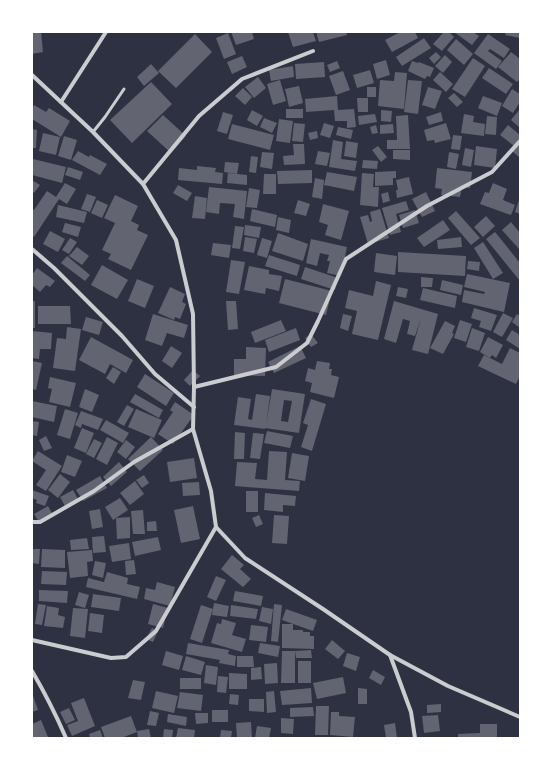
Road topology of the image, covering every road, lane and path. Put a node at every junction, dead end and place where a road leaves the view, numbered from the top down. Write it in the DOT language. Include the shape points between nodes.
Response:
graph roads {
  1 [pos="106,32"];
  2 [pos="313,51"];
  3 [pos="32,75"];
  4 [pos="124,89"];
  5 [pos="61,102"];
  6 [pos="93,132"];
  7 [pos="520,141"];
  8 [pos="143,184"];
  9 [pos="32,249"];
  10 [pos="194,387"];
  11 [pos="194,407"];
  12 [pos="193,429"];
  13 [pos="32,522"];
  14 [pos="216,527"];
  15 [pos="32,640"];
  16 [pos="390,655"];
  17 [pos="32,671"];
  18 [pos="520,717"];
  19 [pos="66,738"];
  20 [pos="415,738"];
  1 -- 5 [label="street"];
  2 -- 8 [label="street" via="242,79 199,116"];
  3 -- 5 [label="street"];
  4 -- 6 [label="lane"];
  5 -- 6 [label="street"];
  6 -- 8 [label="street"];
  7 -- 10 [label="street" via="492,172 427,206 346,259 307,343 276,367"];
  8 -- 10 [label="street" via="176,240 192,314"];
  9 -- 11 [label="street" via="122,336 155,374"];
  10 -- 11 [label="street"];
  11 -- 12 [label="street"];
  12 -- 13 [label="street" via="134,462 94,491 40,522"];
  12 -- 14 [label="street" via="211,491"];
  14 -- 15 [label="street" via="156,631 126,657 111,658"];
  14 -- 16 [label="street" via="245,558"];
  16 -- 18 [label="street" via="448,686"];
  16 -- 20 [label="street" via="411,712"];
  17 -- 19 [label="street"];
}
